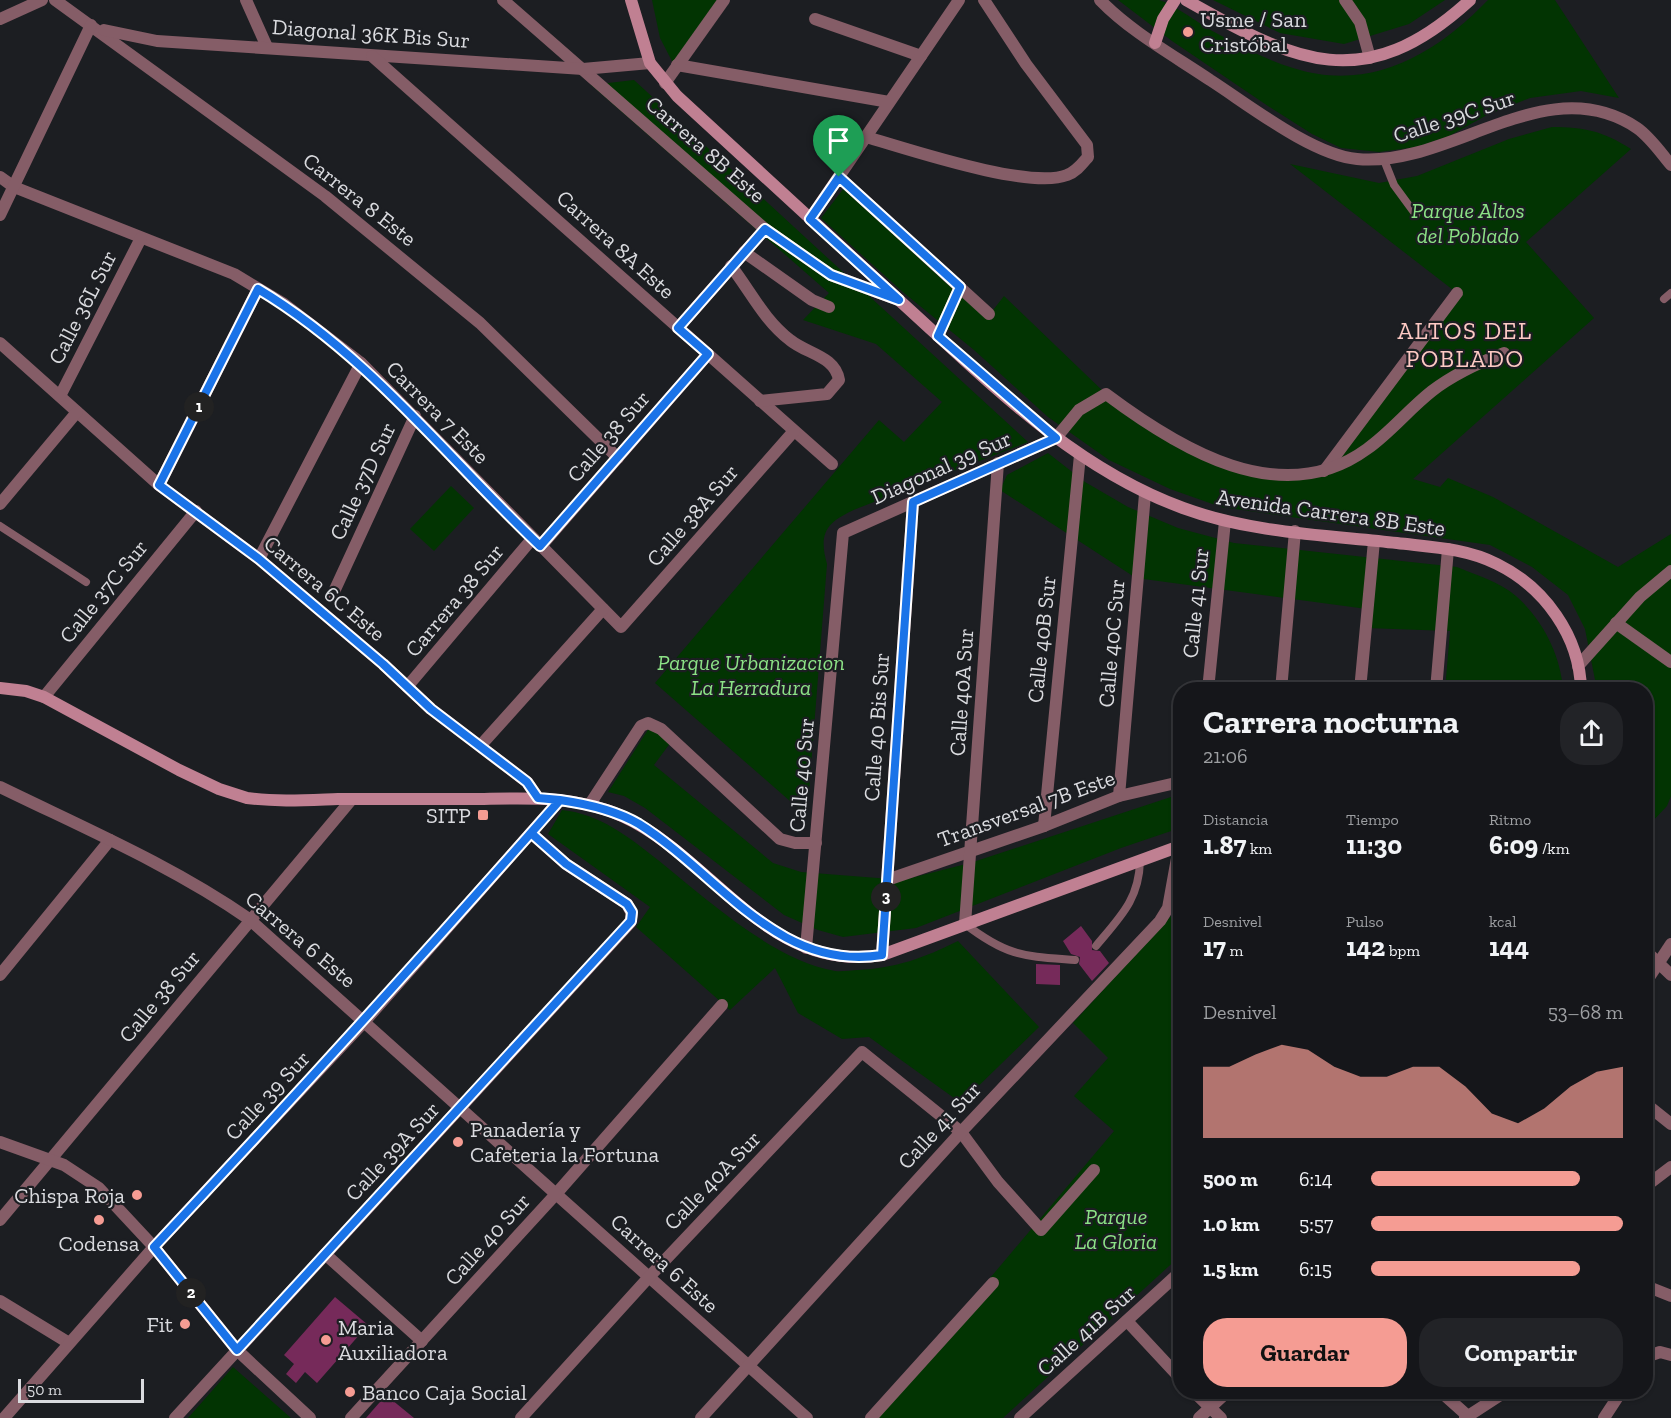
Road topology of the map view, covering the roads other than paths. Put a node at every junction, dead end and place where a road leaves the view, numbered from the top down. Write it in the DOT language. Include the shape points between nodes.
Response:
graph roads {
  1 [pos="42,0"];
  2 [pos="55,0"];
  3 [pos="246,0"];
  4 [pos="503,0"];
  5 [pos="631,0"];
  6 [pos="724,0"];
  7 [pos="959,0"];
  8 [pos="984,0"];
  9 [pos="1100,0"];
  10 [pos="1175,0"];
  11 [pos="1186,0"];
  12 [pos="1345,0"];
  13 [pos="1470,0"];
  14 [pos="815,19"];
  15 [pos="0,20"];
  16 [pos="91,25"];
  17 [pos="1155,44"];
  18 [pos="267,47"];
  19 [pos="372,56"];
  20 [pos="921,56"];
  21 [pos="1370,58"];
  22 [pos="650,63"];
  23 [pos="677,65"];
  24 [pos="583,69"];
  25 [pos="665,83"];
  26 [pos="889,102"];
  27 [pos="866,137"];
  28 [pos="1383,160"];
  29 [pos="1671,165"];
  30 [pos="0,177"];
  31 [pos="839,177"];
  32 [pos="14,187"];
  33 [pos="0,215"];
  34 [pos="1416,215"];
  35 [pos="810,219"];
  36 [pos="765,229"];
  37 [pos="141,237"];
  38 [pos="744,252"];
  39 [pos="731,266"];
  40 [pos="960,287"];
  41 [pos="258,289"];
  42 [pos="1457,293"];
  43 [pos="899,300"];
  44 [pos="829,307"];
  45 [pos="989,314"];
  46 [pos="678,328"];
  47 [pos="938,336"];
  48 [pos="0,343"];
  49 [pos="1504,353"];
  50 [pos="708,354"];
  51 [pos="361,363"];
  52 [pos="60,396"];
  53 [pos="760,401"];
  54 [pos="78,412"];
  55 [pos="415,416"];
  56 [pos="794,430"];
  57 [pos="1056,438"];
  58 [pos="1080,455"];
  59 [pos="618,458"];
  60 [pos="998,463"];
  61 [pos="832,464"];
  62 [pos="1323,472"];
  63 [pos="159,485"];
  64 [pos="1145,494"];
  65 [pos="913,502"];
  66 [pos="0,504"];
  67 [pos="196,511"];
  68 [pos="1225,521"];
  69 [pos="0,526"];
  70 [pos="1295,531"];
  71 [pos="843,533"];
  72 [pos="1374,541"];
  73 [pos="536,543"];
  74 [pos="1448,549"];
  75 [pos="259,559"];
  76 [pos="1671,571"];
  77 [pos="86,582"];
  78 [pos="332,596"];
  79 [pos="603,609"];
  80 [pos="1616,623"];
  81 [pos="621,627"];
  82 [pos="1671,662"];
  83 [pos="1578,666"];
  84 [pos="1209,682"];
  85 [pos="1282,682"];
  86 [pos="1361,682"];
  87 [pos="1437,682"];
  88 [pos="1580,682"];
  89 [pos="407,687"];
  90 [pos="0,688"];
  91 [pos="44,697"];
  92 [pos="481,745"];
  93 [pos="1173,784"];
  94 [pos="0,787"];
  95 [pos="1119,796"];
  96 [pos="538,798"];
  97 [pos="352,799"];
  98 [pos="560,800"];
  99 [pos="590,804"];
  100 [pos="1044,826"];
  101 [pos="531,833"];
  102 [pos="110,840"];
  103 [pos="816,843"];
  104 [pos="1173,849"];
  105 [pos="971,851"];
  106 [pos="1140,861"];
  107 [pos="887,880"];
  108 [pos="1173,883"];
  109 [pos="249,919"];
  110 [pos="966,924"];
  111 [pos="1671,944"];
  112 [pos="1096,946"];
  113 [pos="806,948"];
  114 [pos="882,955"];
  115 [pos="1653,958"];
  116 [pos="1076,960"];
  117 [pos="1658,963"];
  118 [pos="1653,971"];
  119 [pos="0,975"];
  120 [pos="1671,975"];
  121 [pos="722,1005"];
  122 [pos="365,1021"];
  123 [pos="461,1108"];
  124 [pos="1653,1110"];
  125 [pos="1671,1124"];
  126 [pos="961,1132"];
  127 [pos="0,1142"];
  128 [pos="50,1159"];
  129 [pos="1671,1167"];
  130 [pos="1094,1170"];
  131 [pos="1653,1181"];
  132 [pos="556,1194"];
  133 [pos="0,1220"];
  134 [pos="154,1247"];
  135 [pos="325,1254"];
  136 [pos="649,1277"];
  137 [pos="1173,1278"];
  138 [pos="993,1283"];
  139 [pos="1653,1289"];
  140 [pos="1671,1296"];
  141 [pos="0,1301"];
  142 [pos="1127,1321"];
  143 [pos="422,1341"];
  144 [pos="69,1343"];
  145 [pos="237,1350"];
  146 [pos="1653,1354"];
  147 [pos="1671,1354"];
  148 [pos="748,1366"];
  149 [pos="1173,1370"];
  150 [pos="1201,1399"];
  151 [pos="1220,1399"];
  152 [pos="1448,1399"];
  153 [pos="1495,1399"];
  154 [pos="1616,1399"];
  155 [pos="1210,1408"];
  156 [pos="1467,1417"];
  157 [pos="4,1418"];
  158 [pos="175,1418"];
  159 [pos="310,1418"];
  160 [pos="351,1418"];
  161 [pos="521,1418"];
  162 [pos="701,1418"];
  163 [pos="807,1418"];
  164 [pos="871,1418"];
  165 [pos="1020,1418"];
  166 [pos="1199,1418"];
  167 [pos="1221,1418"];
  168 [pos="1604,1418"];
  1 -- 15 [label="street"];
  2 -- 16 [label="street, Carrera 8 Este"];
  3 -- 18 [label="street"];
  4 -- 24 [label="street, Carrera 8B Este"];
  5 -- 22 [label="main road"];
  6 -- 23 [label="street"];
  7 -- 20 [label="street"];
  8 -- 27 [label="street" via="1087,145 1088,157 1065,176 1028,177 959,164"];
  9 -- 17 [label="street, Calle 39C Sur"];
  10 -- 17 [label="main road" via="1163,19"];
  11 -- 21 [label="main road" via="1278,49 1336,61"];
  12 -- 21 [label="street" via="1360,22"];
  13 -- 21 [label="main road" via="1409,43"];
  14 -- 20 [label="street"];
  16 -- 18 [label="street, Diagonal 36K Bis Sur" via="157,41"];
  16 -- 32 [label="street"];
  16 -- 59 [label="street, Carrera 8 Este" via="325,196 480,323"];
  17 -- 28 [label="street, Calle 39C Sur" via="1303,139 1356,159"];
  18 -- 19 [label="street, Diagonal 36K Bis Sur"];
  19 -- 24 [label="street, Diagonal 36K Bis Sur"];
  19 -- 46 [label="street, Carrera 8A Este"];
  20 -- 26 [label="street"];
  22 -- 24 [label="street, Diagonal 36K Bis Sur"];
  22 -- 25 [label="main road, Avenida Carrera 8B Este"];
  23 -- 25 [label="street"];
  23 -- 26 [label="street"];
  24 -- 36 [label="street, Carrera 8B Este"];
  25 -- 35 [label="main road, Avenida Carrera 8B Este"];
  26 -- 27 [label="street"];
  27 -- 31 [label="street"];
  28 -- 29 [label="street, Calle 39C Sur" via="1416,154 1530,114 1561,108 1609,116 1638,129"];
  28 -- 34 [label="lane" via="1397,190"];
  30 -- 32 [label="street, Carrera 7 Este"];
  31 -- 35 [label="street"];
  31 -- 40 [label="street"];
  32 -- 33 [label="street"];
  32 -- 37 [label="street, Carrera 7 Este"];
  35 -- 43 [label="main road, Avenida Carrera 8B Este"];
  36 -- 38 [label="street"];
  36 -- 43 [label="street, Carrera 8B Este" via="831,275"];
  37 -- 41 [label="street, Carrera 7 Este" via="234,274"];
  37 -- 52 [label="street, Calle 36L Sur"];
  38 -- 39 [label="street"];
  38 -- 44 [label="street" via="812,300"];
  39 -- 46 [label="street"];
  39 -- 53 [label="street" via="776,328 837,369 839,380 827,394"];
  40 -- 45 [label="street"];
  40 -- 47 [label="street"];
  41 -- 51 [label="street, Carrera 7 Este"];
  41 -- 63 [label="street"];
  42 -- 62 [label="street"];
  43 -- 47 [label="main road, Avenida Carrera 8B Este"];
  46 -- 50 [label="street, Carrera 8A Este"];
  47 -- 57 [label="main road, Avenida Carrera 8B Este"];
  48 -- 52 [label="street, Carrera 6C Este"];
  49 -- 62 [label="street" via="1455,375 1431,391 1367,449"];
  50 -- 53 [label="street, Carrera 8A Este"];
  50 -- 59 [label="street, Calle 38 Sur"];
  51 -- 55 [label="street, Carrera 7 Este"];
  51 -- 75 [label="street"];
  52 -- 54 [label="street, Carrera 6C Este"];
  53 -- 56 [label="street, Carrera 8A Este"];
  54 -- 63 [label="street, Carrera 6C Este"];
  54 -- 66 [label="street"];
  55 -- 73 [label="street, Carrera 7 Este"];
  55 -- 78 [label="street, Calle 37D Sur"];
  56 -- 61 [label="street, Carrera 8A Este"];
  56 -- 81 [label="street, Calle 38A Sur"];
  57 -- 58 [label="main road, Avenida Carrera 8B Este"];
  57 -- 60 [label="street, Diagonal 39 Sur"];
  57 -- 62 [label="street" via="1079,410 1106,394 1195,452 1269,474"];
  58 -- 64 [label="main road, Avenida Carrera 8B Este"];
  58 -- 100 [label="street, Calle 40B Sur"];
  59 -- 73 [label="street, Calle 38 Sur"];
  60 -- 65 [label="street, Diagonal 39 Sur"];
  60 -- 105 [label="street, Calle 40A Sur"];
  63 -- 67 [label="street, Carrera 6C Este"];
  64 -- 68 [label="main road, Avenida Carrera 8B Este"];
  64 -- 95 [label="street, Calle 40C Sur"];
  65 -- 71 [label="street, Diagonal 39 Sur"];
  65 -- 107 [label="street, Calle 40 Bis Sur"];
  67 -- 75 [label="street, Carrera 6C Este"];
  67 -- 91 [label="street, Calle 37C Sur"];
  68 -- 70 [label="main road, Avenida Carrera 8B Este"];
  68 -- 84 [label="street, Calle 41 Sur"];
  69 -- 77 [label="lane"];
  70 -- 72 [label="main road, Avenida Carrera 8B Este"];
  70 -- 85 [label="street"];
  71 -- 103 [label="street, Calle 40 Sur"];
  72 -- 74 [label="main road, Avenida Carrera 8B Este"];
  72 -- 86 [label="street"];
  73 -- 79 [label="street, Carrera 7 Este"];
  73 -- 89 [label="street, Carrera 38 Sur"];
  74 -- 83 [label="main road, Avenida Carrera 8B Este" via="1495,563 1537,591 1566,630"];
  74 -- 87 [label="street"];
  75 -- 89 [label="street, Carrera 6C Este"];
  76 -- 80 [label="street"];
  79 -- 81 [label="street, Carrera 7 Este"];
  79 -- 92 [label="street"];
  80 -- 82 [label="street"];
  80 -- 83 [label="street"];
  83 -- 88 [label="main road, Avenida Carrera 8B Este"];
  89 -- 92 [label="street, Carrera 6C Este"];
  90 -- 91 [label="main road"];
  91 -- 97 [label="main road" via="233,795 263,800"];
  92 -- 96 [label="street, Carrera 6C Este" via="527,782"];
  93 -- 95 [label="street, Transversal 7B Este"];
  94 -- 102 [label="street, Carrera 6 Este"];
  95 -- 100 [label="street, Transversal 7B Este"];
  96 -- 97 [label="main road"];
  96 -- 98 [label="main road"];
  97 -- 109 [label="street, Calle 38 Sur"];
  98 -- 99 [label="main road"];
  98 -- 101 [label="street, Calle 39 Sur"];
  99 -- 103 [label="street" via="641,726 648,723 661,729 780,839"];
  99 -- 113 [label="main road" via="638,824 761,923"];
  100 -- 105 [label="street, Transversal 7B Este"];
  101 -- 122 [label="street, Calle 39 Sur"];
  101 -- 123 [label="street, Calle 39A Sur" via="566,864 631,909 630,923"];
  102 -- 109 [label="street, Carrera 6 Este" via="220,899"];
  102 -- 119 [label="street"];
  103 -- 113 [label="street, Calle 40 Sur"];
  104 -- 106 [label="main road"];
  105 -- 107 [label="street, Transversal 7B Este"];
  105 -- 110 [label="street, Calle 40A Sur"];
  106 -- 110 [label="main road"];
  106 -- 112 [label="lane" via="1133,899"];
  107 -- 114 [label="street, Calle 40 Bis Sur"];
  108 -- 126 [label="street, Calle 41 Sur" via="1161,921"];
  109 -- 122 [label="street, Carrera 6 Este"];
  109 -- 128 [label="street, Calle 38 Sur"];
  110 -- 114 [label="main road"];
  110 -- 116 [label="lane" via="993,945 1013,953"];
  111 -- 117 [label="street"];
  113 -- 114 [label="main road" via="850,959"];
  115 -- 117 [label="street"];
  117 -- 118 [label="street"];
  117 -- 120 [label="street"];
  121 -- 132 [label="street, Calle 40 Sur"];
  122 -- 123 [label="street, Carrera 6 Este"];
  122 -- 134 [label="street, Calle 39 Sur"];
  123 -- 132 [label="street, Carrera 6 Este"];
  123 -- 135 [label="street, Calle 39A Sur"];
  124 -- 125 [label="street"];
  126 -- 130 [label="street" via="1041,1230"];
  126 -- 136 [label="street, Calle 40A Sur" via="862,1052"];
  126 -- 148 [label="street, Calle 41 Sur"];
  127 -- 128 [label="street"];
  128 -- 133 [label="street, Calle 38 Sur"];
  128 -- 134 [label="street" via="94,1183"];
  129 -- 131 [label="street"];
  132 -- 136 [label="street, Carrera 6 Este"];
  132 -- 143 [label="street, Calle 40 Sur"];
  134 -- 144 [label="street, Calle 39 Sur"];
  134 -- 145 [label="street"];
  135 -- 143 [label="street"];
  135 -- 145 [label="street, Calle 39A Sur"];
  136 -- 148 [label="street, Carrera 6 Este"];
  136 -- 161 [label="street, Calle 40A Sur"];
  137 -- 142 [label="street, Calle 41B Sur"];
  138 -- 164 [label="street"];
  139 -- 140 [label="street"];
  141 -- 144 [label="street"];
  142 -- 149 [label="street"];
  142 -- 165 [label="street, Calle 41B Sur"];
  143 -- 160 [label="street, Calle 40 Sur"];
  144 -- 157 [label="street, Calle 39 Sur"];
  145 -- 158 [label="street, Calle 39A Sur"];
  145 -- 159 [label="street"];
  146 -- 147 [label="street"];
  148 -- 162 [label="street, Calle 41 Sur"];
  148 -- 163 [label="street, Carrera 6 Este"];
  150 -- 155 [label="street"];
  151 -- 155 [label="street"];
  152 -- 156 [label="street"];
  153 -- 156 [label="street"];
  154 -- 168 [label="street"];
  155 -- 166 [label="street"];
  155 -- 167 [label="street"];
}
